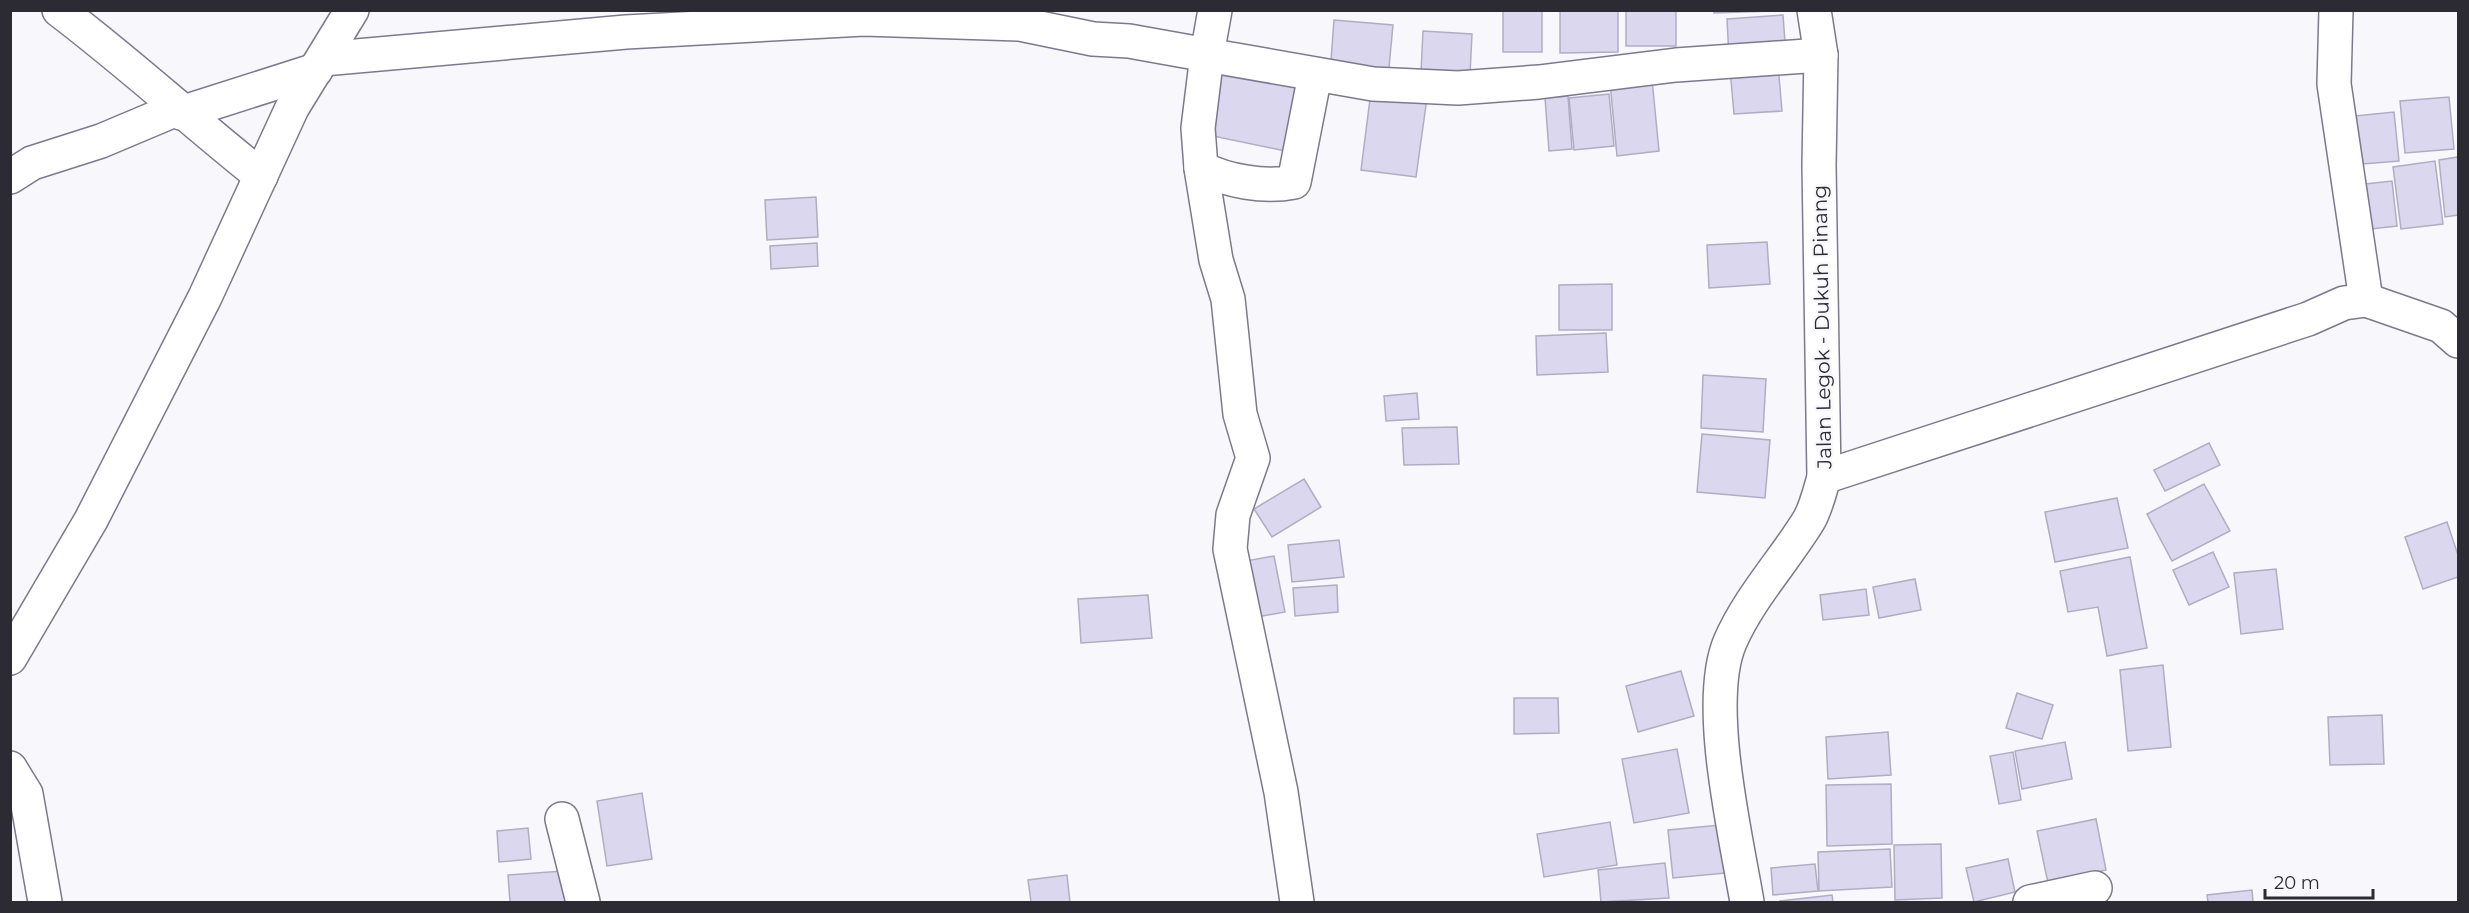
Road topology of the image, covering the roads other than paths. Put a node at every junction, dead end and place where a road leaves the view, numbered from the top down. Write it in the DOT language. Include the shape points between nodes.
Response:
graph roads {
  1 [pos="59,10"];
  2 [pos="352,10"];
  3 [pos="1215,10"];
  4 [pos="1814,10"];
  5 [pos="2336,10"];
  6 [pos="1207,55"];
  7 [pos="1821,55"];
  8 [pos="319,64"];
  9 [pos="1315,75"];
  10 [pos="179,111"];
  11 [pos="1201,168"];
  12 [pos="261,176"];
  13 [pos="10,177"];
  14 [pos="2366,300"];
  15 [pos="2458,341"];
  16 [pos="1824,477"];
  17 [pos="10,658"];
  18 [pos="10,768"];
  19 [pos="562,819"];
  20 [pos="2095,888"];
  21 [pos="45,903"];
  22 [pos="583,903"];
  23 [pos="1297,903"];
  24 [pos="1747,903"];
  25 [pos="2030,903"];
  1 -- 10 [label="street" via="127,62"];
  2 -- 8 [label="street"];
  3 -- 6 [label="street"];
  4 -- 7 [label="street, Jalan Legok - Dukuh Pinang"];
  5 -- 14 [label="street" via="2334,84"];
  6 -- 8 [label="street" via="1020,24 864,19 626,32"];
  6 -- 9 [label="street"];
  6 -- 11 [label="street" via="1198,129"];
  7 -- 9 [label="street" via="1676,65 1458,88 1373,84"];
  7 -- 16 [label="street, Jalan Legok - Dukuh Pinang"];
  8 -- 10 [label="street"];
  8 -- 12 [label="street" via="292,108"];
  9 -- 11 [label="street" via="1294,182 1276,186 1216,176"];
  10 -- 12 [label="street"];
  10 -- 13 [label="street" via="32,162"];
  11 -- 23 [label="street" via="1216,261 1227,299 1240,414 1253,458 1233,515 1230,549 1281,792"];
  12 -- 17 [label="street" via="205,297 96,509"];
  14 -- 15 [label="street" via="2441,326"];
  14 -- 16 [label="street" via="2344,303 2308,319"];
  16 -- 24 [label="street, Jalan Legok - Dukuh Pinang" via="1810,519 1781,558 1731,641 1721,671 1720,707 1729,792"];
  18 -- 21 [label="street" via="26,794"];
  19 -- 22 [label="street"];
  20 -- 25 [label="street"];
}
